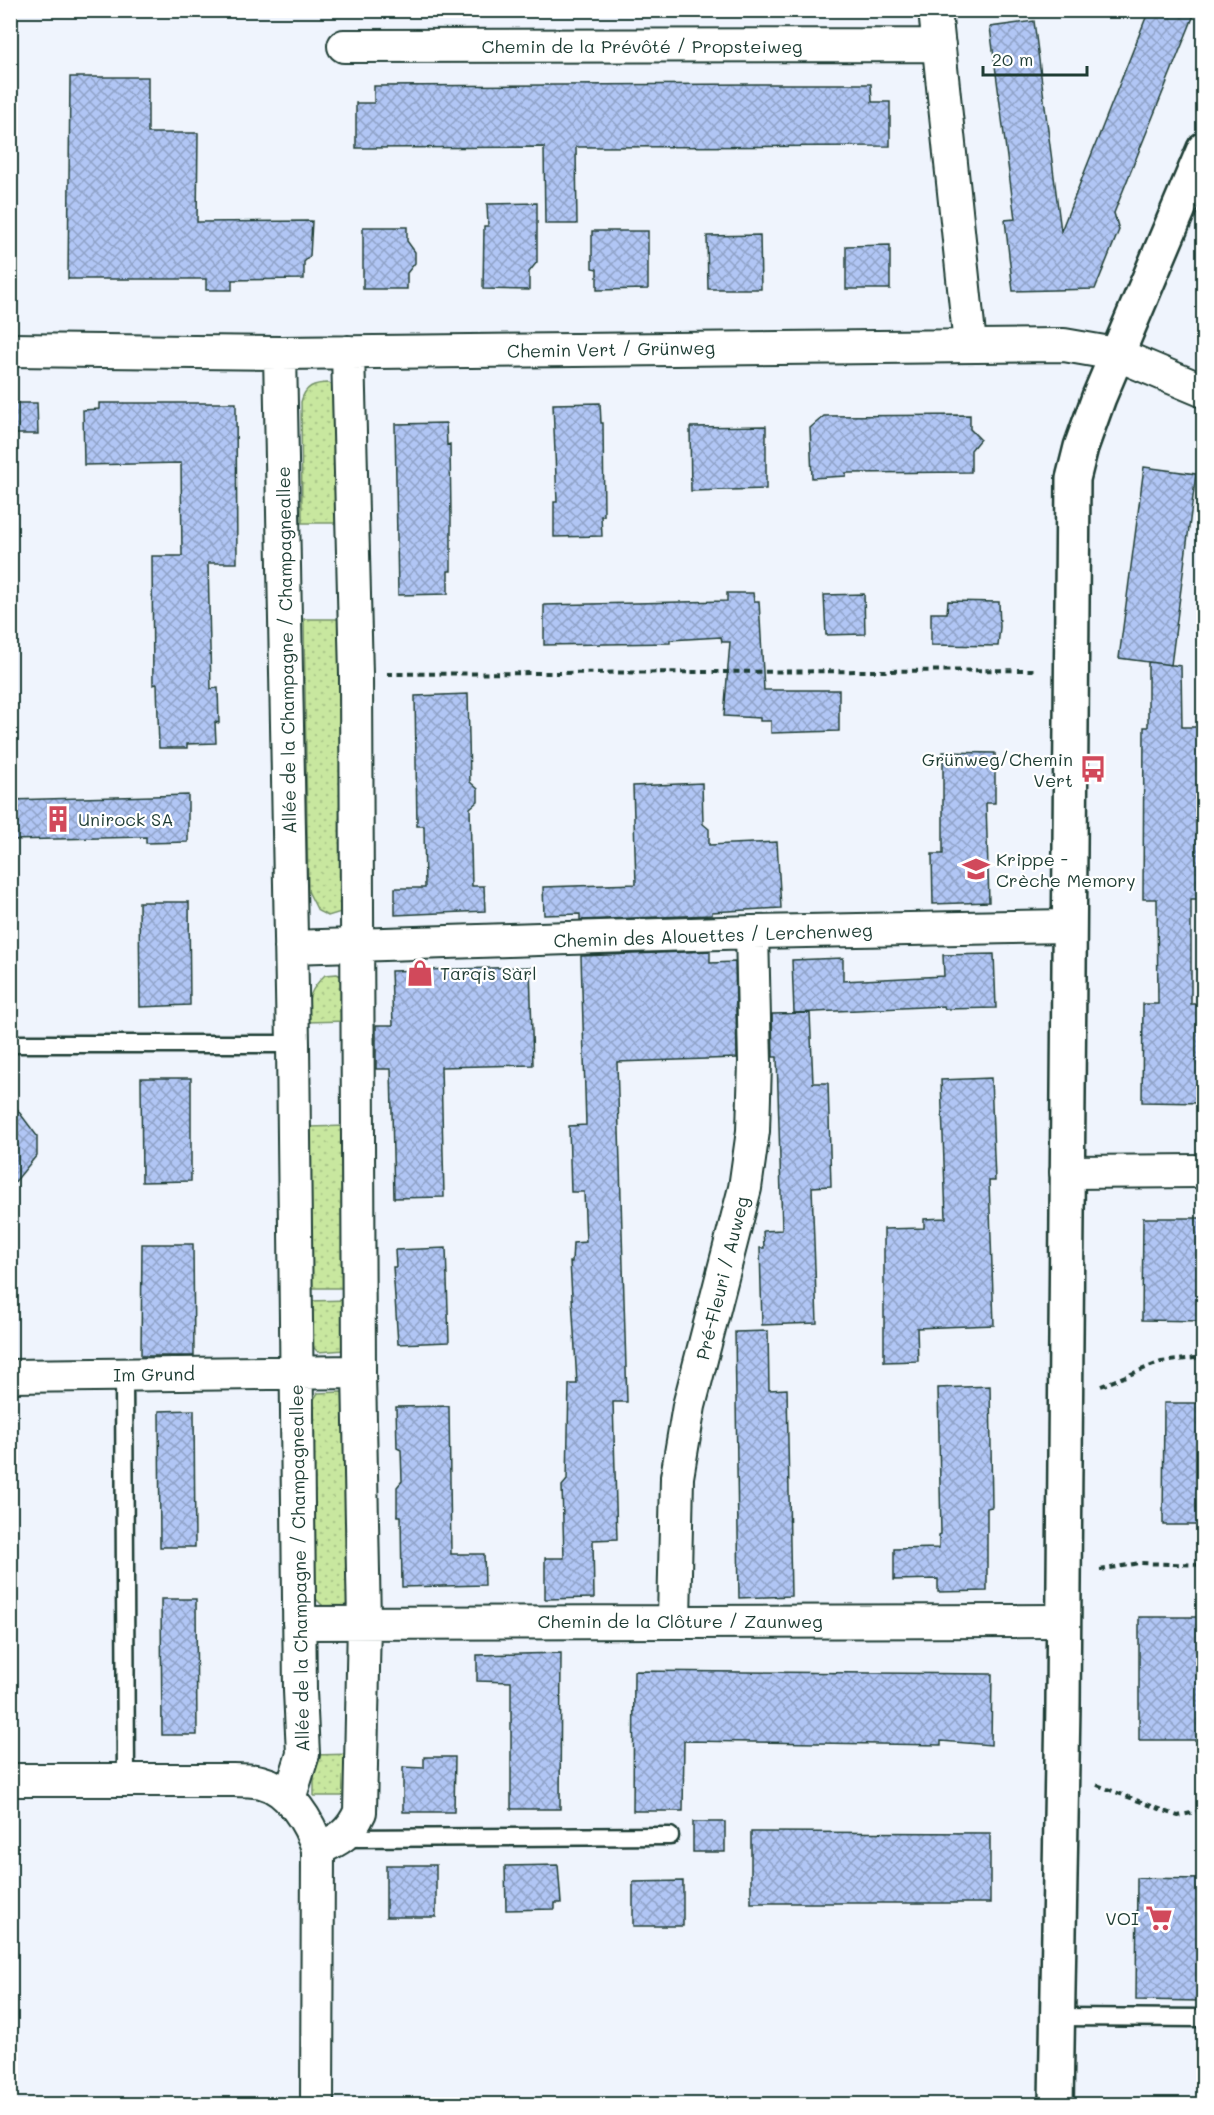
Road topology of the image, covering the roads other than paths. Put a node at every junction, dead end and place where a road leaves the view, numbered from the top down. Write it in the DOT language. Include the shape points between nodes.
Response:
graph roads {
  1 [pos="935,10"];
  2 [pos="939,45"];
  3 [pos="344,46"];
  4 [pos="1203,149"];
  5 [pos="970,345"];
  6 [pos="10,350"];
  7 [pos="348,352"];
  8 [pos="280,353"];
  9 [pos="1116,354"];
  10 [pos="1203,391"];
  11 [pos="1068,926"];
  12 [pos="752,932"];
  13 [pos="359,946"];
  14 [pos="291,947"];
  15 [pos="10,1044"];
  16 [pos="293,1044"];
  17 [pos="1203,1171"];
  18 [pos="1066,1172"];
  19 [pos="297,1371"];
  20 [pos="359,1372"];
  21 [pos="124,1374"];
  22 [pos="10,1376"];
  23 [pos="674,1621"];
  24 [pos="1062,1621"];
  25 [pos="364,1622"];
  26 [pos="299,1623"];
  27 [pos="10,1780"];
  28 [pos="126,1780"];
  29 [pos="289,1799"];
  30 [pos="670,1836"];
  31 [pos="330,1844"];
  32 [pos="1058,2017"];
  33 [pos="1203,2018"];
  34 [pos="317,2104"];
  35 [pos="1056,2104"];
  1 -- 2 [label="street"];
  2 -- 3 [label="street, Chemin de la Prévôté / Propsteiweg"];
  2 -- 5 [label="street"];
  4 -- 9 [label="street" via="1136,315"];
  5 -- 7 [label="street, Chemin Vert / Grünweg"];
  5 -- 9 [label="street, Chemin Vert / Grünweg" via="1064,345"];
  6 -- 8 [label="street, Chemin Vert / Grünweg"];
  7 -- 8 [label="street, Chemin Vert / Grünweg"];
  7 -- 13 [label="street" via="357,675"];
  8 -- 14 [label="street, Allée de la Champagne / Champagneallee"];
  9 -- 10 [label="street, Chemin Vert / Grünweg"];
  9 -- 11 [label="street" via="1073,479"];
  11 -- 12 [label="street, Chemin des Alouettes / Lerchenweg"];
  11 -- 18 [label="street"];
  12 -- 13 [label="street, Chemin des Alouettes / Lerchenweg"];
  12 -- 23 [label="street, Pré-Fleuri / Auweg" via="756,1062 753,1131 745,1188 689,1406 677,1477"];
  13 -- 14 [label="street"];
  13 -- 20 [label="street"];
  14 -- 16 [label="street, Allée de la Champagne / Champagneallee"];
  15 -- 16 [label="lane"];
  16 -- 19 [label="street, Allée de la Champagne / Champagneallee"];
  17 -- 18 [label="street"];
  18 -- 24 [label="street"];
  19 -- 20 [label="street, Allée de la Champagne / Champagneallee"];
  19 -- 21 [label="street, Im Grund"];
  19 -- 26 [label="street, Allée de la Champagne / Champagneallee"];
  20 -- 25 [label="street"];
  21 -- 22 [label="street, Im Grund"];
  21 -- 28 [label="lane"];
  23 -- 24 [label="street, Chemin de la Clôture / Zaunweg"];
  23 -- 25 [label="street, Chemin de la Clôture / Zaunweg"];
  24 -- 32 [label="street"];
  25 -- 26 [label="street, Chemin de la Clôture / Zaunweg"];
  25 -- 31 [label="street" via="360,1812 353,1827"];
  26 -- 29 [label="street, Allée de la Champagne / Champagneallee" via="303,1754"];
  27 -- 28 [label="street"];
  28 -- 29 [label="street" via="261,1782"];
  29 -- 31 [label="street" via="312,1832"];
  30 -- 31 [label="lane"];
  31 -- 34 [label="street"];
  32 -- 33 [label="lane"];
  32 -- 35 [label="street"];
}
